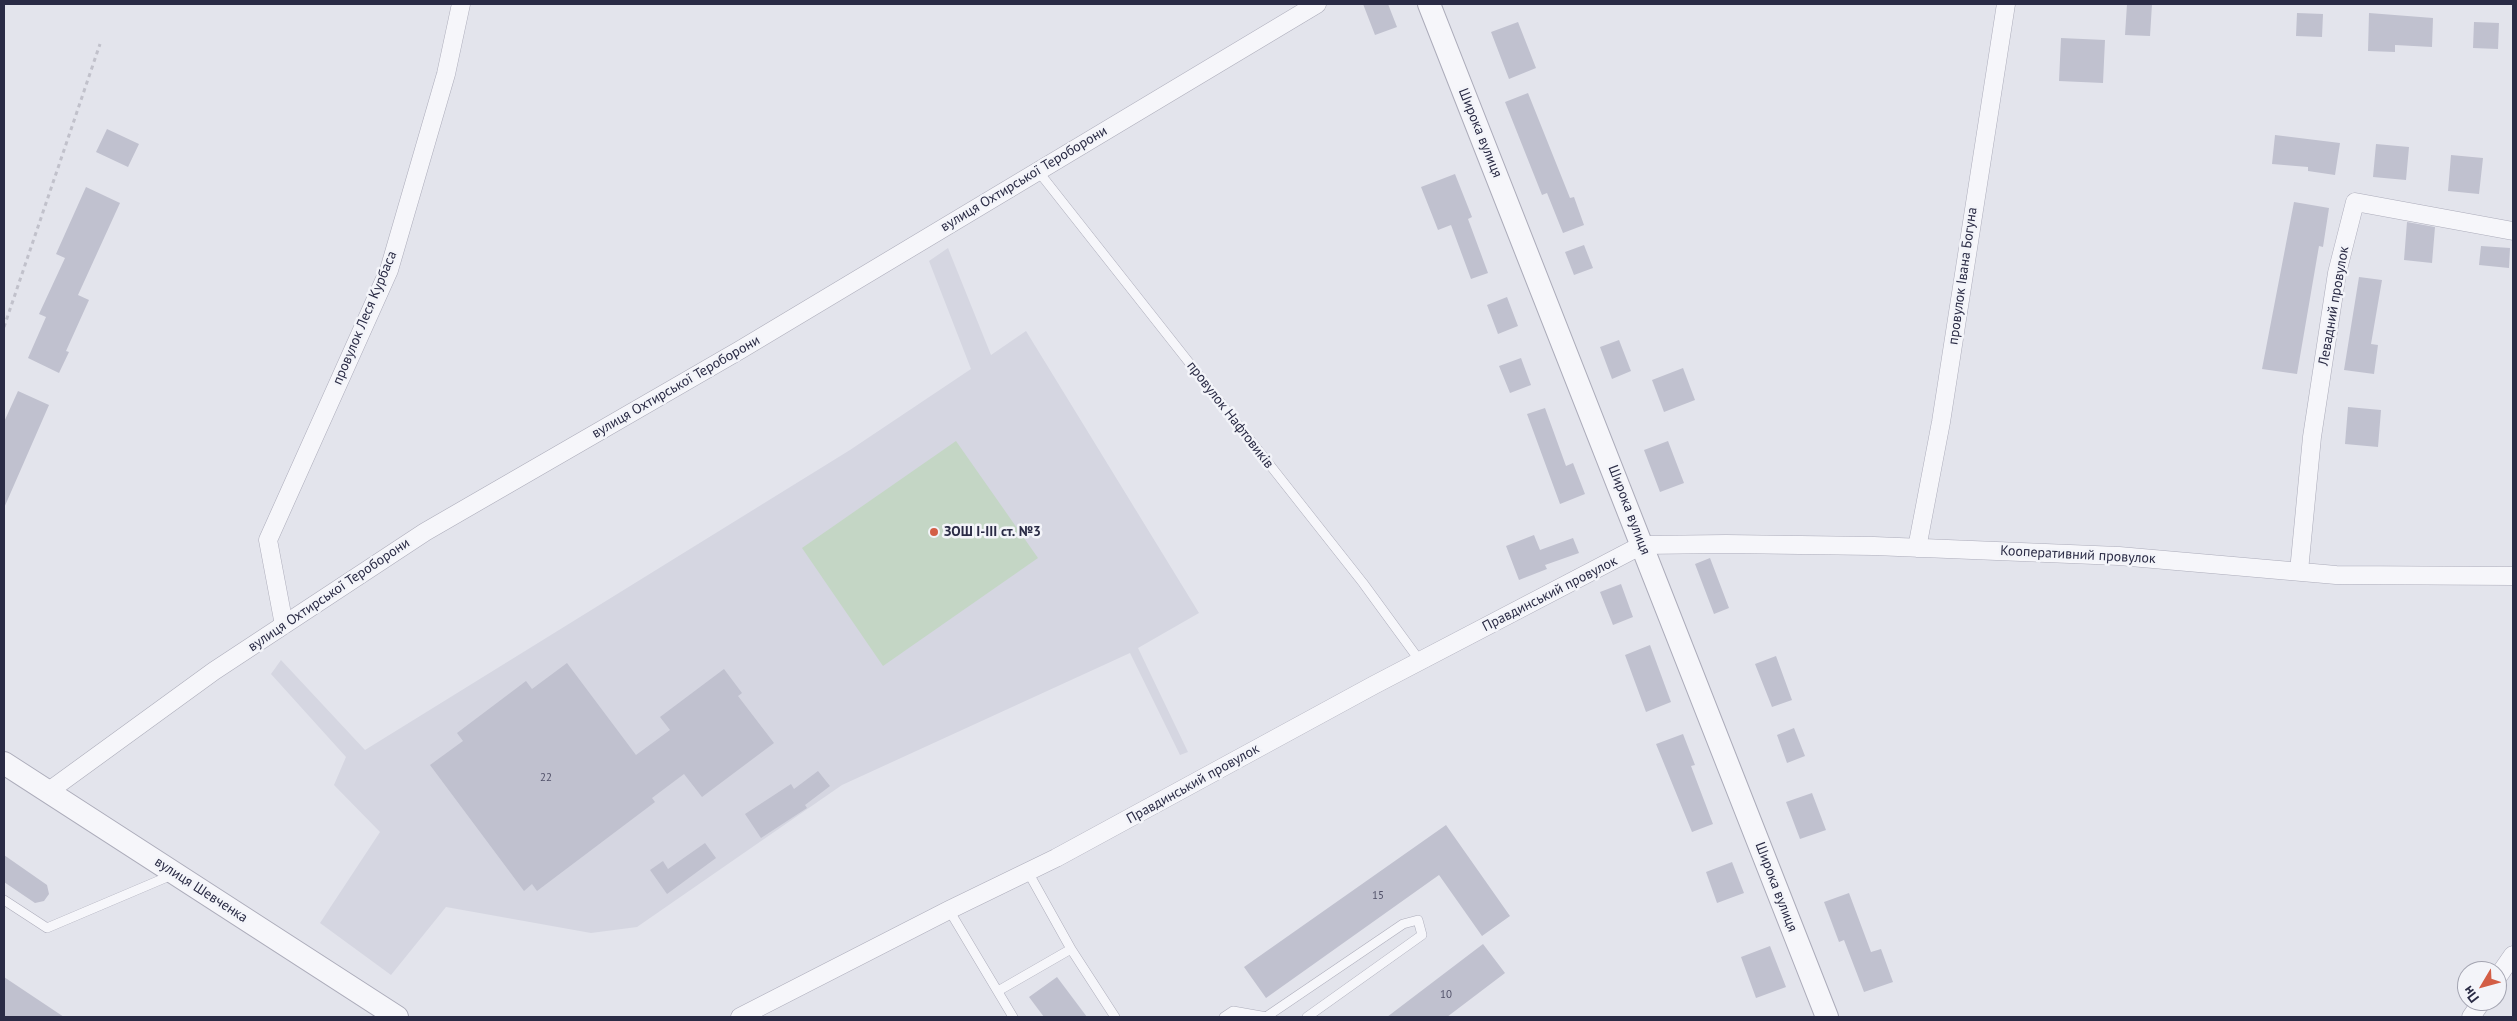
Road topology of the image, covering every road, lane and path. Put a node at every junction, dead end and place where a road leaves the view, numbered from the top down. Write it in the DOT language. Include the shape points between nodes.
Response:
graph roads {
  1 [pos="461,4"];
  2 [pos="1317,4"];
  3 [pos="1429,4"];
  4 [pos="2006,4"];
  5 [pos="100,44"];
  6 [pos="1038,171"];
  7 [pos="2513,231"];
  8 [pos="4,327"];
  9 [pos="1642,545"];
  10 [pos="1917,548"];
  11 [pos="2299,571"];
  12 [pos="2513,576"];
  13 [pos="284,625"];
  14 [pos="1420,661"];
  15 [pos="4,763"];
  16 [pos="49,791"];
  17 [pos="1028,872"];
  18 [pos="176,873"];
  19 [pos="4,900"];
  20 [pos="949,910"];
  21 [pos="1071,949"];
  22 [pos="998,991"];
  23 [pos="397,1017"];
  24 [pos="740,1017"];
  25 [pos="1013,1017"];
  26 [pos="1115,1017"];
  27 [pos="1224,1017"];
  28 [pos="1266,1017"];
  29 [pos="1307,1017"];
  30 [pos="1826,1017"];
  1 -- 13 [label="street, провулок Леся Курбаса" via="446,74 388,270 268,540"];
  2 -- 6 [label="street, вулиця Охтирської Тероборони"];
  3 -- 9 [label="street, Широка вулиця"];
  4 -- 10 [label="street, провулок Івана Богуна" via="1941,422"];
  5 -- 8 [label="path"];
  6 -- 13 [label="street, вулиця Охтирської Тероборони" via="740,350 424,532"];
  6 -- 14 [label="lane, провулок Нафтовиків" via="1363,583"];
  7 -- 11 [label="street, Левадний провулок" via="2355,202 2337,273 2312,437"];
  9 -- 10 [label="street, Кооперативний провулок"];
  9 -- 14 [label="street, Правдинський провулок"];
  9 -- 30 [label="street, Широка вулиця"];
  10 -- 11 [label="street, Кооперативний провулок" via="2120,556"];
  11 -- 12 [label="street, Кооперативний провулок"];
  13 -- 16 [label="street, вулиця Охтирської Тероборони" via="214,671"];
  14 -- 17 [label="street, Правдинський провулок"];
  15 -- 16 [label="street, вулиця Шевченка"];
  16 -- 18 [label="street, вулиця Шевченка"];
  17 -- 20 [label="street, Правдинський провулок"];
  17 -- 21 [label="lane"];
  18 -- 19 [label="lane" via="47,928"];
  18 -- 23 [label="street, вулиця Шевченка"];
  20 -- 22 [label="lane"];
  20 -- 24 [label="street, Правдинський провулок"];
  21 -- 22 [label="lane"];
  21 -- 26 [label="lane"];
  22 -- 25 [label="lane"];
  27 -- 28 [label="lane" via="1233,1010"];
  28 -- 29 [label="lane" via="1403,924 1418,920 1422,935"];
}
